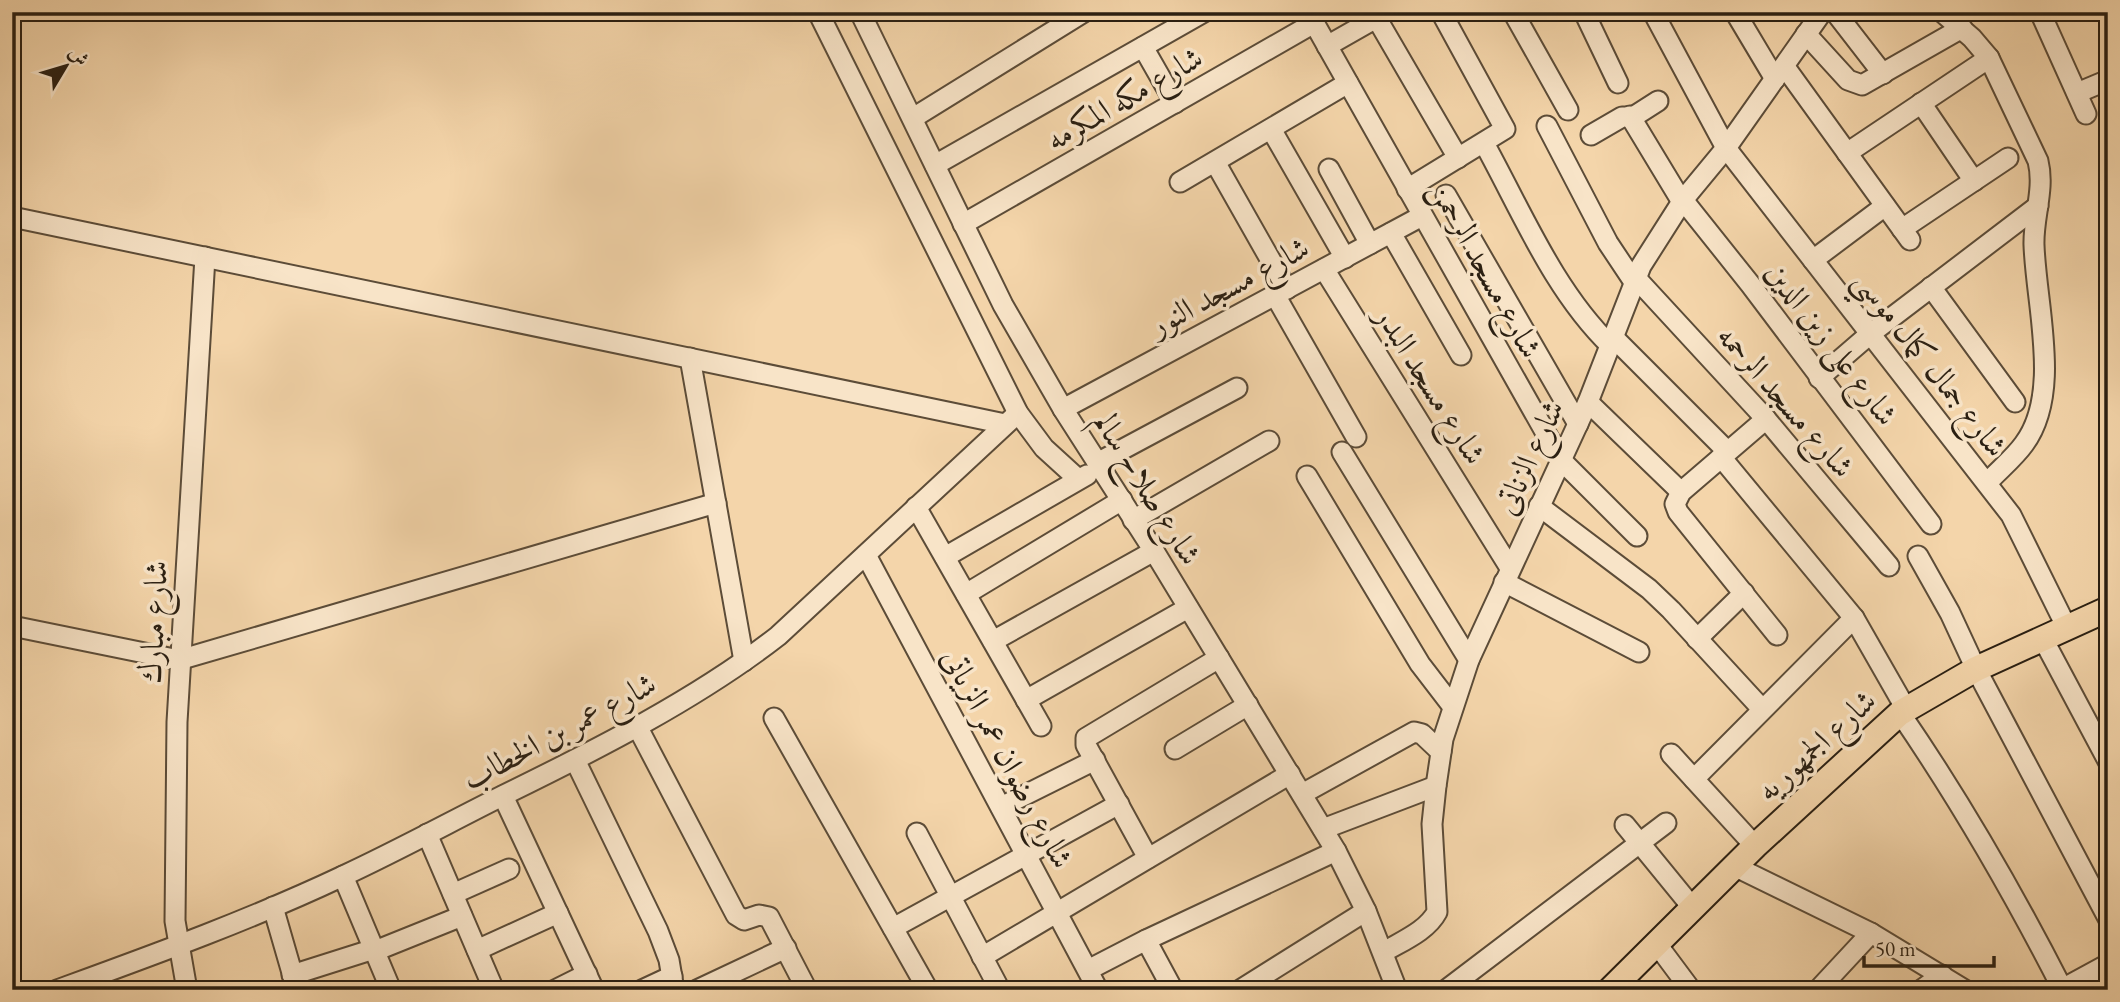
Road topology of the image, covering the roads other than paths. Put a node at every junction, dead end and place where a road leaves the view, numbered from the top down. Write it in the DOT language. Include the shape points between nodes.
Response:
graph roads {
  1 [pos="818,12"];
  2 [pos="860,12"];
  3 [pos="1084,12"];
  4 [pos="1204,12"];
  5 [pos="1441,12"];
  6 [pos="1513,12"];
  7 [pos="1584,12"];
  8 [pos="1735,12"];
  9 [pos="1822,12"];
  10 [pos="1835,12"];
  11 [pos="1942,12"];
  12 [pos="2040,12"];
  13 [pos="1379,14"];
  14 [pos="1661,15"];
  15 [pos="1311,18"];
  16 [pos="1962,28"];
  17 [pos="1806,34"];
  18 [pos="1143,47"];
  19 [pos="1328,47"];
  20 [pos="1989,58"];
  21 [pos="1780,73"];
  22 [pos="1883,74"];
  23 [pos="2108,80"];
  24 [pos="1348,83"];
  25 [pos="1618,83"];
  26 [pos="2077,93"];
  27 [pos="1658,101"];
  28 [pos="1175,103"];
  29 [pos="1921,103"];
  30 [pos="1569,110"];
  31 [pos="2085,114"];
  32 [pos="1630,116"];
  33 [pos="913,118"];
  34 [pos="1547,126"];
  35 [pos="1271,128"];
  36 [pos="1591,135"];
  37 [pos="1484,143"];
  38 [pos="1726,148"];
  39 [pos="1847,153"];
  40 [pos="1458,158"];
  41 [pos="2008,158"];
  42 [pos="1215,162"];
  43 [pos="935,165"];
  44 [pos="1329,169"];
  45 [pos="1974,181"];
  46 [pos="1181,182"];
  47 [pos="1407,189"];
  48 [pos="1446,195"];
  49 [pos="1682,201"];
  50 [pos="1885,206"];
  51 [pos="2038,206"];
  52 [pos="1422,216"];
  53 [pos="12,217"];
  54 [pos="963,224"];
  55 [pos="1391,233"];
  56 [pos="1370,244"];
  57 [pos="205,257"];
  58 [pos="1345,258"];
  59 [pos="1813,260"];
  60 [pos="1324,269"];
  61 [pos="1634,280"];
  62 [pos="1931,287"];
  63 [pos="1281,292"];
  64 [pos="1870,334"];
  65 [pos="1613,342"];
  66 [pos="1461,355"];
  67 [pos="690,358"];
  68 [pos="1819,378"];
  69 [pos="1237,388"];
  70 [pos="1588,402"];
  71 [pos="2015,402"];
  72 [pos="1063,409"];
  73 [pos="1011,419"];
  74 [pos="1766,419"];
  75 [pos="1578,424"];
  76 [pos="1269,441"];
  77 [pos="1724,454"];
  78 [pos="1560,460"];
  79 [pos="1098,465"];
  80 [pos="1307,477"];
  81 [pos="1079,479"];
  82 [pos="1987,483"];
  83 [pos="1681,492"];
  84 [pos="1122,500"];
  85 [pos="716,503"];
  86 [pos="1539,506"];
  87 [pos="916,507"];
  88 [pos="1133,520"];
  89 [pos="1931,524"];
  90 [pos="1637,536"];
  91 [pos="1154,551"];
  92 [pos="866,555"];
  93 [pos="1918,556"];
  94 [pos="945,557"];
  95 [pos="1889,566"];
  96 [pos="1507,575"];
  97 [pos="1744,593"];
  98 [pos="966,594"];
  99 [pos="1188,608"];
  100 [pos="2108,609"];
  101 [pos="1854,618"];
  102 [pos="12,626"];
  103 [pos="2067,628"];
  104 [pos="1777,635"];
  105 [pos="1698,639"];
  106 [pos="2043,639"];
  107 [pos="993,641"];
  108 [pos="1639,652"];
  109 [pos="1219,658"];
  110 [pos="180,660"];
  111 [pos="1469,660"];
  112 [pos="744,661"];
  113 [pos="1976,669"];
  114 [pos="1026,700"];
  115 [pos="1248,705"];
  116 [pos="1453,707"];
  117 [pos="1762,709"];
  118 [pos="1903,711"];
  119 [pos="774,718"];
  120 [pos="638,726"];
  121 [pos="1041,726"];
  122 [pos="1175,749"];
  123 [pos="1441,752"];
  124 [pos="1671,754"];
  125 [pos="1095,760"];
  126 [pos="575,761"];
  127 [pos="2108,761"];
  128 [pos="1290,774"];
  129 [pos="1694,779"];
  130 [pos="1436,786"];
  131 [pos="1302,794"];
  132 [pos="503,796"];
  133 [pos="1119,804"];
  134 [pos="1001,807"];
  135 [pos="1666,823"];
  136 [pos="1625,825"];
  137 [pos="1323,829"];
  138 [pos="917,833"];
  139 [pos="427,834"];
  140 [pos="1640,843"];
  141 [pos="1755,846"];
  142 [pos="1336,851"];
  143 [pos="1026,855"];
  144 [pos="1148,858"];
  145 [pos="1734,866"];
  146 [pos="509,869"];
  147 [pos="343,876"];
  148 [pos="453,894"];
  149 [pos="951,897"];
  150 [pos="273,907"];
  151 [pos="1692,907"];
  152 [pos="1366,911"];
  153 [pos="1057,912"];
  154 [pos="558,913"];
  155 [pos="462,916"];
  156 [pos="2108,918"];
  157 [pos="894,928"];
  158 [pos="1871,933"];
  159 [pos="1146,940"];
  160 [pos="1656,943"];
  161 [pos="178,946"];
  162 [pos="786,948"];
  163 [pos="374,950"];
  164 [pos="477,950"];
  165 [pos="1384,952"];
  166 [pos="982,957"];
  167 [pos="2108,964"];
  168 [pos="112,970"];
  169 [pos="1088,970"];
  170 [pos="1942,975"];
  171 [pos="294,982"];
  172 [pos="591,982"];
  173 [pos="673,983"];
  174 [pos="801,988"];
  175 [pos="2062,989"];
  176 [pos="57,990"];
  177 [pos="115,990"];
  178 [pos="187,990"];
  179 [pos="391,990"];
  180 [pos="494,990"];
  181 [pos="555,990"];
  182 [pos="642,990"];
  183 [pos="697,990"];
  184 [pos="929,990"];
  185 [pos="1000,990"];
  186 [pos="1098,990"];
  187 [pos="1173,990"];
  188 [pos="1240,990"];
  189 [pos="1397,990"];
  190 [pos="1446,990"];
  191 [pos="1610,990"];
  192 [pos="1691,990"];
  193 [pos="1818,990"];
  194 [pos="1921,990"];
  195 [pos="1965,990"];
  1 -- 73 [label="street"];
  2 -- 33 [label="street, شارع صلاح سالم"];
  3 -- 33 [label="street"];
  4 -- 18 [label="street"];
  5 -- 37 [label="street" via="1505,127"];
  6 -- 30 [label="street"];
  7 -- 25 [label="street"];
  8 -- 21 [label="street"];
  9 -- 17 [label="street, شارع الزناتى"];
  10 -- 22 [label="street"];
  11 -- 16 [label="street"];
  12 -- 26 [label="street"];
  13 -- 19 [label="street"];
  13 -- 40 [label="street"];
  14 -- 38 [label="street, شارع جمال كمال موسي"];
  15 -- 19 [label="street, شارع مسجد الرحمن"];
  15 -- 28 [label="street, شارع مكه المكرمه"];
  16 -- 20 [label="street"];
  16 -- 22 [label="street"];
  17 -- 21 [label="street, شارع الزناتى"];
  17 -- 22 [label="street" via="1854,84 1862,85"];
  18 -- 28 [label="street"];
  18 -- 43 [label="street"];
  19 -- 24 [label="street, شارع مسجد الرحمن"];
  20 -- 29 [label="street"];
  20 -- 51 [label="street" via="2038,161"];
  21 -- 38 [label="street, شارع الزناتى"];
  21 -- 39 [label="street"];
  23 -- 26 [label="street"];
  24 -- 35 [label="street"];
  24 -- 47 [label="street, شارع مسجد الرحمن"];
  26 -- 31 [label="street"];
  27 -- 32 [label="street"];
  28 -- 54 [label="street, شارع مكه المكرمه"];
  29 -- 39 [label="street"];
  29 -- 45 [label="street"];
  32 -- 36 [label="street"];
  32 -- 49 [label="street, شارع على زين الدين"];
  33 -- 43 [label="street, شارع صلاح سالم"];
  34 -- 61 [label="street, شارع مسجد الرحمه" via="1608,243"];
  35 -- 42 [label="street"];
  35 -- 58 [label="street"];
  37 -- 40 [label="street"];
  37 -- 65 [label="street" via="1570,300 1589,325"];
  38 -- 49 [label="street, شارع الزناتى"];
  38 -- 59 [label="street, شارع جمال كمال موسي"];
  39 -- 50 [label="street"];
  40 -- 47 [label="street"];
  41 -- 45 [label="street"];
  42 -- 46 [label="street"];
  42 -- 63 [label="street"];
  43 -- 54 [label="street, شارع صلاح سالم"];
  44 -- 56 [label="street"];
  45 -- 50 [label="street" via="1906,234"];
  47 -- 52 [label="street, شارع مسجد الرحمن"];
  48 -- 75 [label="street"];
  49 -- 61 [label="street, شارع الزناتى"];
  49 -- 68 [label="street, شارع على زين الدين"];
  50 -- 59 [label="street"];
  51 -- 62 [label="street"];
  51 -- 82 [label="street" via="2034,243 2045,387 2024,446"];
  52 -- 55 [label="street, شارع مسجد النور"];
  52 -- 78 [label="street, شارع مسجد الرحمن"];
  53 -- 57 [label="street"];
  54 -- 72 [label="street, شارع صلاح سالم"];
  55 -- 56 [label="street, شارع مسجد النور"];
  55 -- 66 [label="street"];
  56 -- 58 [label="street, شارع مسجد النور"];
  57 -- 67 [label="street"];
  57 -- 110 [label="street, شارع مبارك"];
  58 -- 60 [label="street, شارع مسجد النور"];
  59 -- 64 [label="street, شارع جمال كمال موسي"];
  60 -- 63 [label="street, شارع مسجد النور"];
  60 -- 96 [label="street, شارع مسجد البدر"];
  61 -- 65 [label="street, شارع الزناتى"];
  61 -- 74 [label="street, شارع مسجد الرحمه"];
  62 -- 64 [label="street"];
  62 -- 71 [label="street"];
  63 -- 72 [label="street, شارع مسجد النور"];
  63 -- 111 [label="street" via="1349,445"];
  64 -- 68 [label="street"];
  64 -- 82 [label="street, شارع جمال كمال موسي"];
  65 -- 70 [label="street, شارع الزناتى"];
  65 -- 77 [label="street"];
  67 -- 73 [label="street"];
  67 -- 85 [label="street"];
  68 -- 89 [label="street, شارع على زين الدين"];
  69 -- 79 [label="street"];
  70 -- 75 [label="street, شارع الزناتى"];
  70 -- 83 [label="street"];
  72 -- 79 [label="street, شارع صلاح سالم"];
  73 -- 81 [label="street"];
  73 -- 87 [label="street, شارع عمر بن الخطاب"];
  74 -- 77 [label="street"];
  74 -- 95 [label="street, شارع مسجد الرحمه"];
  75 -- 78 [label="street, شارع الزناتى"];
  76 -- 88 [label="street"];
  77 -- 83 [label="street"];
  77 -- 101 [label="street"];
  78 -- 86 [label="street, شارع الزناتى"];
  78 -- 90 [label="street, شارع مسجد الرحمن"];
  79 -- 81 [label="street"];
  79 -- 84 [label="street, شارع صلاح سالم"];
  80 -- 116 [label="street" via="1420,664"];
  81 -- 94 [label="street"];
  82 -- 103 [label="street, شارع جمال كمال موسي" via="2011,515"];
  83 -- 97 [label="street" via="1675,505 1678,512"];
  84 -- 88 [label="street, شارع صلاح سالم"];
  84 -- 98 [label="street"];
  85 -- 110 [label="street"];
  85 -- 112 [label="street"];
  86 -- 96 [label="street, شارع الزناتى"];
  86 -- 105 [label="street" via="1640,582"];
  87 -- 92 [label="street, شارع عمر بن الخطاب"];
  87 -- 94 [label="street"];
  88 -- 91 [label="street, شارع صلاح سالم"];
  91 -- 99 [label="street, شارع صلاح سالم"];
  91 -- 107 [label="street"];
  92 -- 112 [label="street, شارع عمر بن الخطاب"];
  92 -- 134 [label="street, شارع رضوان عمر الزياتى"];
  93 -- 113 [label="street"];
  94 -- 98 [label="street"];
  96 -- 108 [label="street"];
  96 -- 111 [label="street, شارع الزناتى"];
  97 -- 104 [label="street"];
  97 -- 105 [label="street"];
  98 -- 107 [label="street"];
  99 -- 109 [label="street, شارع صلاح سالم"];
  99 -- 114 [label="street"];
  100 -- 103 [label="main road, شارع الجمهوريه"];
  101 -- 117 [label="street"];
  101 -- 118 [label="street"];
  102 -- 110 [label="street"];
  103 -- 106 [label="main road, شارع الجمهوريه"];
  105 -- 117 [label="street"];
  106 -- 113 [label="main road, شارع الجمهوريه"];
  106 -- 127 [label="street"];
  107 -- 114 [label="street"];
  109 -- 115 [label="street, شارع صلاح سالم"];
  109 -- 125 [label="street" via="1087,736"];
  110 -- 161 [label="street, شارع مبارك" via="174,896"];
  111 -- 116 [label="street, شارع الزناتى"];
  112 -- 120 [label="street, شارع عمر بن الخطاب"];
  113 -- 118 [label="main road, شارع الجمهوريه"];
  113 -- 156 [label="street"];
  114 -- 121 [label="street"];
  115 -- 122 [label="street"];
  115 -- 128 [label="street, شارع صلاح سالم"];
  116 -- 123 [label="street, شارع الزناتى"];
  117 -- 129 [label="street"];
  118 -- 141 [label="main road, شارع الجمهوريه"];
  118 -- 175 [label="street" via="1982,838"];
  119 -- 157 [label="street"];
  120 -- 126 [label="street, شارع عمر بن الخطاب"];
  120 -- 162 [label="street" via="736,915 744,920 769,917"];
  123 -- 130 [label="street, شارع الزناتى"];
  123 -- 131 [label="street" via="1414,732"];
  124 -- 129 [label="street"];
  125 -- 133 [label="street"];
  125 -- 134 [label="street"];
  126 -- 132 [label="street, شارع عمر بن الخطاب"];
  126 -- 173 [label="street" via="658,931"];
  128 -- 131 [label="street, شارع صلاح سالم"];
  128 -- 144 [label="street"];
  129 -- 141 [label="street"];
  130 -- 137 [label="street"];
  130 -- 165 [label="street, شارع الزناتى" via="1432,824 1437,912 1424,927"];
  131 -- 137 [label="street, شارع صلاح سالم"];
  132 -- 139 [label="street, شارع عمر بن الخطاب"];
  132 -- 154 [label="street"];
  133 -- 143 [label="street"];
  133 -- 144 [label="street"];
  134 -- 143 [label="street, شارع رضوان عمر الزياتى"];
  135 -- 140 [label="street"];
  136 -- 140 [label="street"];
  137 -- 142 [label="street, شارع صلاح سالم"];
  138 -- 149 [label="street"];
  139 -- 147 [label="street, شارع عمر بن الخطاب"];
  139 -- 148 [label="street"];
  140 -- 151 [label="street"];
  140 -- 190 [label="street"];
  141 -- 145 [label="main road, شارع الجمهوريه"];
  142 -- 152 [label="street, شارع صلاح سالم"];
  142 -- 159 [label="street"];
  143 -- 149 [label="street"];
  143 -- 153 [label="street, شارع رضوان عمر الزياتى"];
  144 -- 153 [label="street"];
  145 -- 151 [label="main road, شارع الجمهوريه"];
  145 -- 158 [label="street"];
  146 -- 148 [label="street"];
  147 -- 150 [label="street, شارع عمر بن الخطاب"];
  147 -- 163 [label="street"];
  148 -- 155 [label="street"];
  149 -- 157 [label="street"];
  149 -- 166 [label="street"];
  150 -- 161 [label="street, شارع عمر بن الخطاب"];
  150 -- 171 [label="street"];
  151 -- 160 [label="main road, شارع الجمهوريه"];
  152 -- 165 [label="street, شارع صلاح سالم"];
  152 -- 188 [label="street"];
  153 -- 166 [label="street"];
  153 -- 169 [label="street, شارع رضوان عمر الزياتى"];
  154 -- 164 [label="street"];
  154 -- 172 [label="street"];
  155 -- 163 [label="street"];
  155 -- 164 [label="street"];
  157 -- 184 [label="street"];
  158 -- 170 [label="street"];
  158 -- 193 [label="street"];
  159 -- 169 [label="street"];
  159 -- 187 [label="street"];
  160 -- 191 [label="main road, شارع الجمهوريه"];
  160 -- 192 [label="street"];
  161 -- 168 [label="street, شارع عمر بن الخطاب"];
  161 -- 178 [label="street, شارع مبارك"];
  162 -- 174 [label="street"];
  162 -- 183 [label="street"];
  163 -- 171 [label="street"];
  163 -- 179 [label="street"];
  164 -- 180 [label="street"];
  165 -- 189 [label="street, شارع صلاح سالم"];
  166 -- 185 [label="street"];
  167 -- 175 [label="street"];
  168 -- 176 [label="street, شارع عمر بن الخطاب"];
  168 -- 177 [label="street"];
  169 -- 186 [label="street, شارع رضوان عمر الزياتى"];
  170 -- 194 [label="street"];
  170 -- 195 [label="street"];
  172 -- 181 [label="street"];
  173 -- 182 [label="street"];
}
